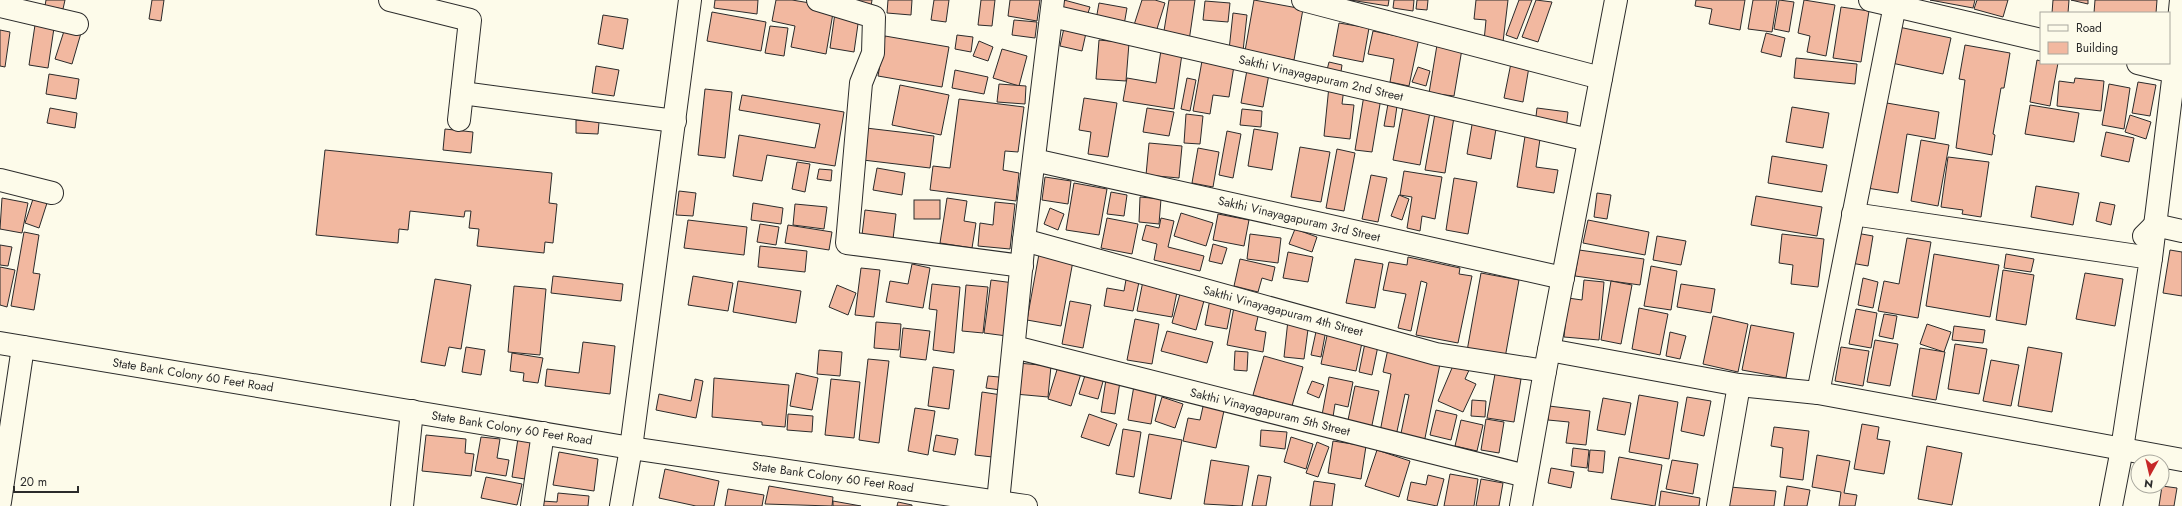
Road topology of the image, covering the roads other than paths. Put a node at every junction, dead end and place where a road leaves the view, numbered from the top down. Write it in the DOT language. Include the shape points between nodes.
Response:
graph roads {
  1 [pos="390,0"];
  2 [pos="690,0"];
  3 [pos="818,0"];
  4 [pos="1303,0"];
  5 [pos="1616,0"];
  6 [pos="1870,0"];
  7 [pos="2181,0"];
  8 [pos="1895,3"];
  9 [pos="0,6"];
  10 [pos="1053,8"];
  11 [pos="77,24"];
  12 [pos="2040,40"];
  13 [pos="2142,64"];
  14 [pos="2178,72"];
  15 [pos="1601,78"];
  16 [pos="462,92"];
  17 [pos="459,120"];
  18 [pos="674,121"];
  19 [pos="1589,140"];
  20 [pos="1034,160"];
  21 [pos="0,180"];
  22 [pos="52,193"];
  23 [pos="1853,214"];
  24 [pos="2155,226"];
  25 [pos="2182,231"];
  26 [pos="1024,240"];
  27 [pos="2126,254"];
  28 [pos="2151,258"];
  29 [pos="1022,266"];
  30 [pos="1563,278"];
  31 [pos="0,343"];
  32 [pos="23,347"];
  33 [pos="1014,347"];
  34 [pos="1547,360"];
  35 [pos="1739,385"];
  36 [pos="1818,393"];
  37 [pos="412,411"];
  38 [pos="543,433"];
  39 [pos="632,448"];
  40 [pos="2122,449"];
  41 [pos="2182,460"];
  42 [pos="1526,476"];
  43 [pos="0,502"];
  44 [pos="998,502"];
  45 [pos="402,506"];
  46 [pos="532,506"];
  47 [pos="621,506"];
  48 [pos="1026,506"];
  49 [pos="1521,506"];
  50 [pos="1718,506"];
  51 [pos="2111,506"];
  1 -- 16 [label="street" via="470,20"];
  2 -- 18 [label="street"];
  3 -- 29 [label="street" via="874,17 873,53 861,83 847,243"];
  4 -- 15 [label="street"];
  5 -- 15 [label="street"];
  6 -- 8 [label="street"];
  7 -- 14 [label="street"];
  8 -- 12 [label="street"];
  8 -- 23 [label="street"];
  9 -- 11 [label="street"];
  10 -- 19 [label="street, Sakthi Vinayagapuram 2nd Street"];
  10 -- 20 [label="street"];
  13 -- 14 [label="street"];
  14 -- 24 [label="street"];
  15 -- 19 [label="street"];
  16 -- 17 [label="street"];
  16 -- 18 [label="street"];
  18 -- 39 [label="street"];
  19 -- 30 [label="street"];
  20 -- 26 [label="street"];
  20 -- 30 [label="street, Sakthi Vinayagapuram 3rd Street"];
  21 -- 22 [label="street"];
  23 -- 27 [label="street"];
  23 -- 36 [label="street"];
  24 -- 25 [label="street"];
  24 -- 27 [label="street"];
  24 -- 28 [label="street"];
  26 -- 29 [label="street"];
  26 -- 34 [label="street, Sakthi Vinayagapuram 4th Street" via="1436,354"];
  27 -- 28 [label="street"];
  28 -- 40 [label="street"];
  29 -- 33 [label="street"];
  30 -- 34 [label="street"];
  31 -- 32 [label="street, State Bank Colony 60 Feet Road"];
  32 -- 37 [label="street, State Bank Colony 60 Feet Road"];
  32 -- 43 [label="street"];
  33 -- 42 [label="street, Sakthi Vinayagapuram 5th Street"];
  33 -- 44 [label="street"];
  34 -- 35 [label="street, Sakthi Vinayagapuram 4th Street"];
  34 -- 42 [label="street"];
  35 -- 36 [label="street, Sakthi Vinayagapuram 4th Street"];
  35 -- 50 [label="street"];
  36 -- 40 [label="street, Sakthi Vinayagapuram 4th Street"];
  37 -- 38 [label="street, State Bank Colony 60 Feet Road"];
  37 -- 45 [label="street"];
  38 -- 39 [label="street, State Bank Colony 60 Feet Road"];
  38 -- 46 [label="street"];
  39 -- 44 [label="street, State Bank Colony 60 Feet Road"];
  39 -- 47 [label="street"];
  40 -- 41 [label="street, Sakthi Vinayagapuram 4th Street"];
  40 -- 51 [label="street"];
  42 -- 49 [label="street"];
  44 -- 48 [label="street, State Bank Colony 60 Feet Road"];
}
